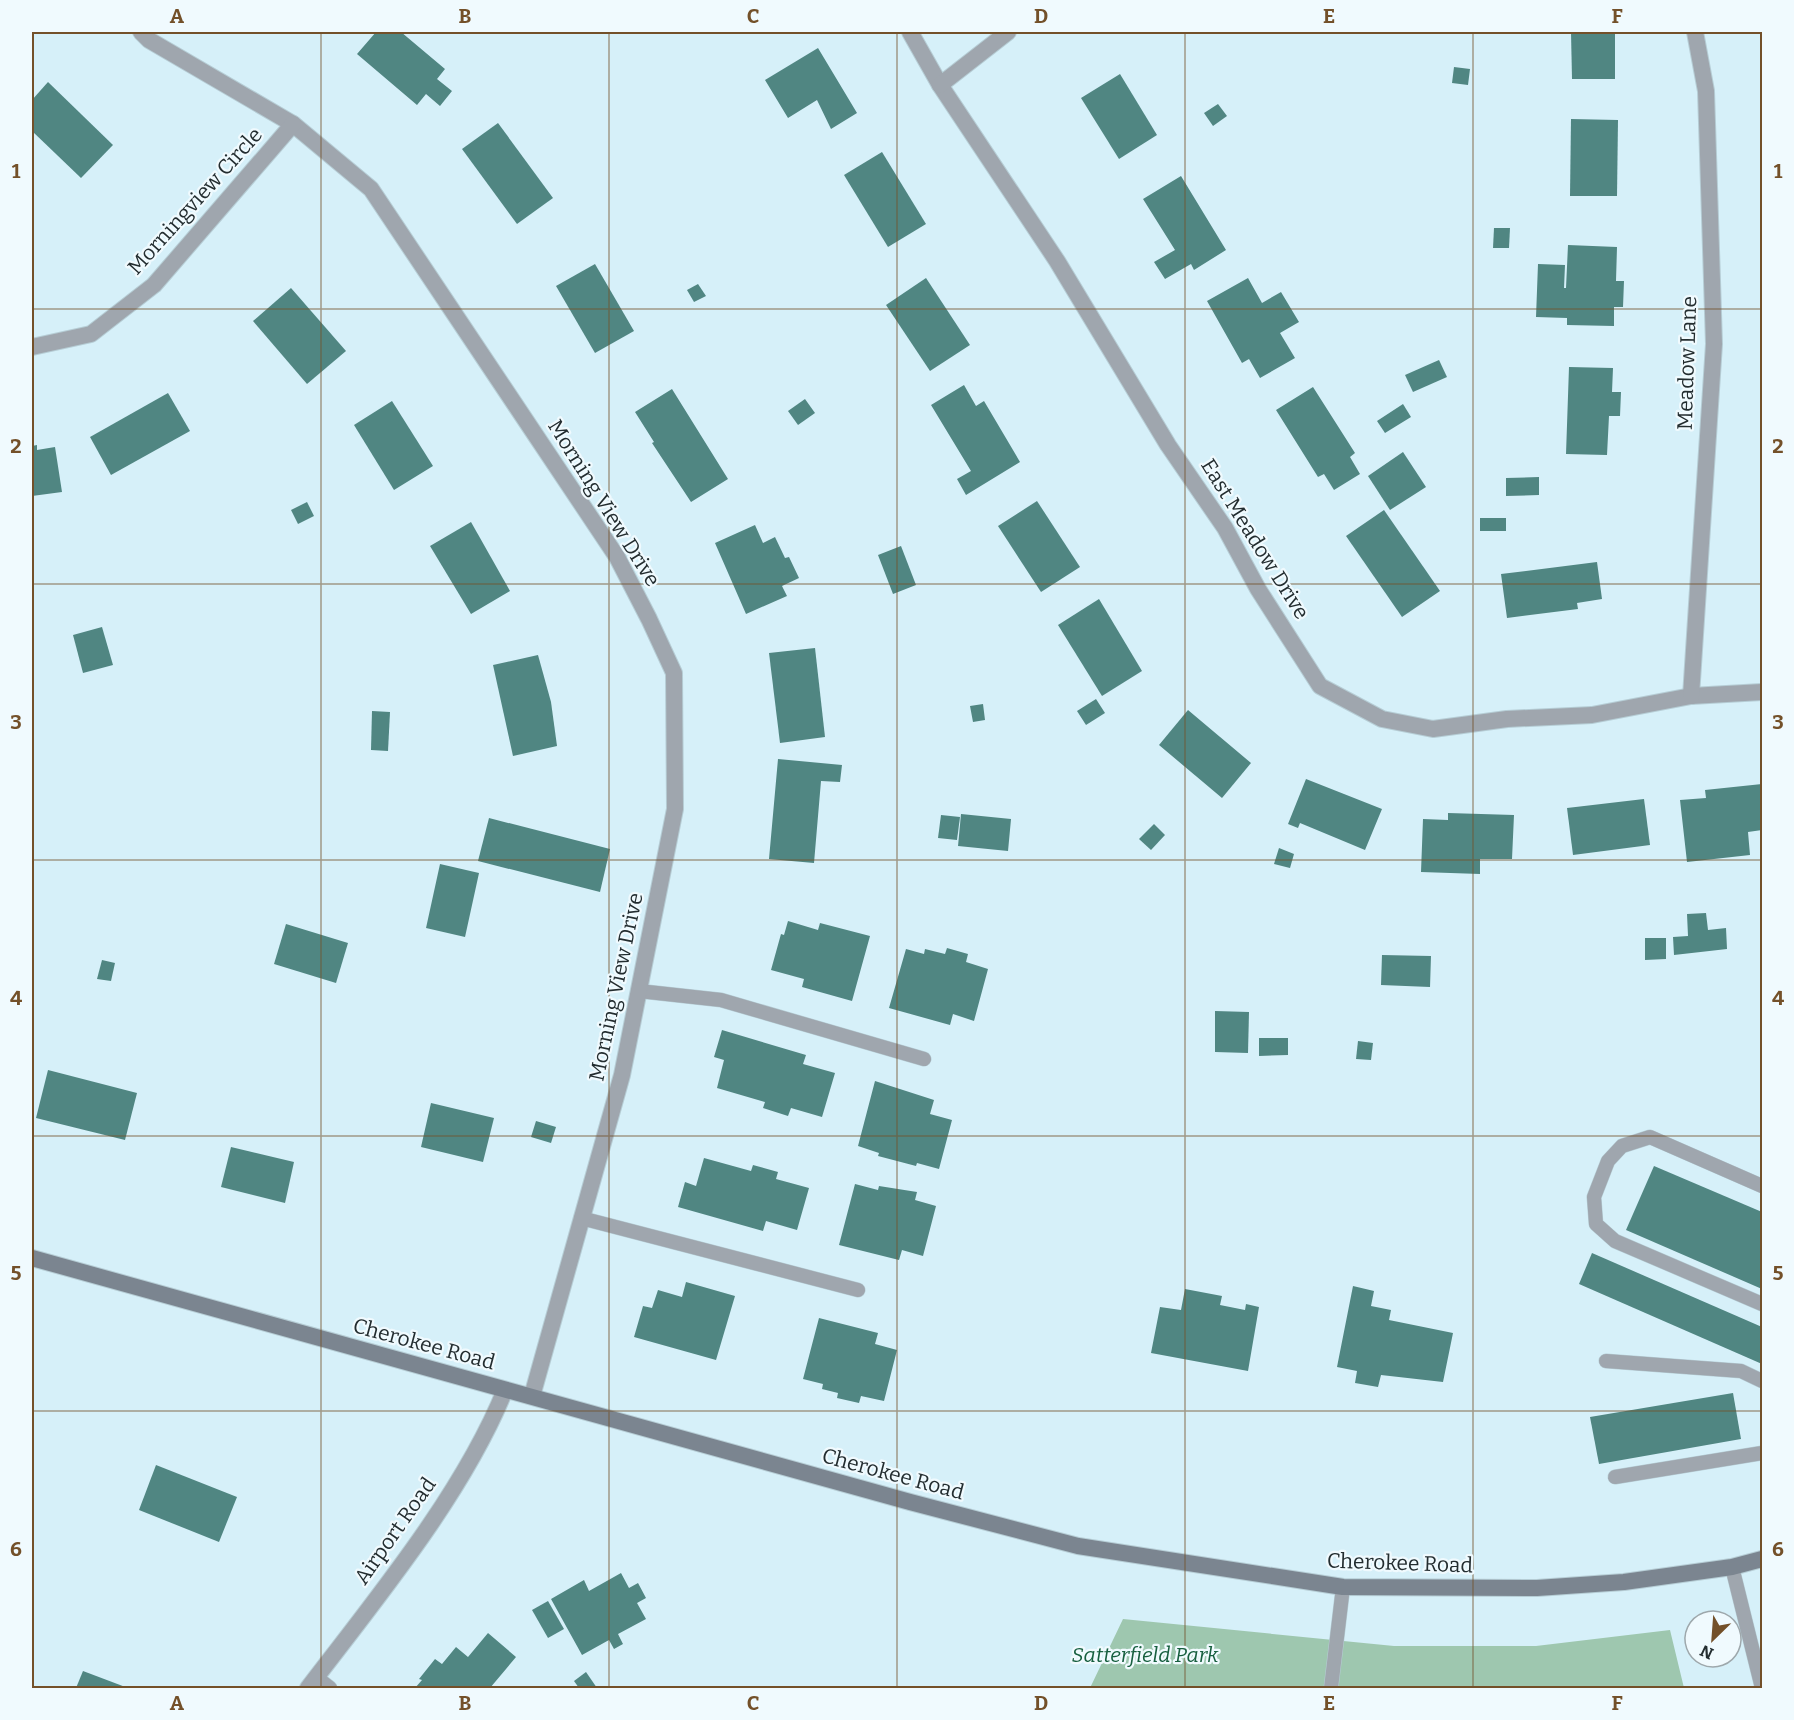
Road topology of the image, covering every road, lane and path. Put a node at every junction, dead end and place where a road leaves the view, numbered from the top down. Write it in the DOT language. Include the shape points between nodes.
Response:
graph roads {
  1 [pos="141,32"];
  2 [pos="910,32"];
  3 [pos="1008,32"];
  4 [pos="1695,32"];
  5 [pos="940,86"];
  6 [pos="293,124"];
  7 [pos="32,347"];
  8 [pos="1762,692"];
  9 [pos="1691,696"];
  10 [pos="639,991"];
  11 [pos="924,1059"];
  12 [pos="1762,1185"];
  13 [pos="581,1218"];
  14 [pos="32,1258"];
  15 [pos="858,1290"];
  16 [pos="1762,1304"];
  17 [pos="1606,1361"];
  18 [pos="1762,1381"];
  19 [pos="505,1390"];
  20 [pos="532,1396"];
  21 [pos="1762,1453"];
  22 [pos="1615,1477"];
  23 [pos="1762,1559"];
  24 [pos="1732,1567"];
  25 [pos="1343,1587"];
  26 [pos="1759,1660"];
  27 [pos="312,1683"];
  28 [pos="330,1689"];
  29 [pos="1331,1689"];
  30 [pos="1762,1689"];
  1 -- 6 [label="street, Morning View Drive"];
  2 -- 5 [label="street, East Meadow Drive"];
  3 -- 5 [label="street"];
  4 -- 9 [label="street, Meadow Lane" via="1706,90 1714,344"];
  5 -- 9 [label="street, East Meadow Drive" via="1057,261 1168,446 1226,528 1258,589 1320,686 1382,719 1433,729 1507,719 1592,715"];
  6 -- 7 [label="street, Morningview Circle" via="154,285 91,334"];
  6 -- 10 [label="street, Morning View Drive" via="371,189 616,557 674,673 675,809"];
  8 -- 9 [label="street, East Meadow Drive"];
  10 -- 11 [label="lane" via="721,1000"];
  10 -- 13 [label="street, Morning View Drive" via="622,1075"];
  12 -- 16 [label="lane" via="1650,1137 1622,1146 1608,1161 1593,1197 1596,1224 1615,1241"];
  13 -- 15 [label="lane"];
  13 -- 20 [label="street, Morning View Drive"];
  14 -- 19 [label="main road, Cherokee Road"];
  17 -- 18 [label="lane" via="1740,1371"];
  19 -- 20 [label="main road, Cherokee Road"];
  19 -- 27 [label="street, Airport Road" via="489,1431 443,1502"];
  20 -- 25 [label="main road, Cherokee Road" via="1078,1546"];
  21 -- 22 [label="lane"];
  23 -- 24 [label="main road, Cherokee Road"];
  24 -- 25 [label="main road, Cherokee Road" via="1624,1582 1537,1588"];
  24 -- 26 [label="lane"];
  25 -- 29 [label="lane"];
  26 -- 30 [label="lane"];
  27 -- 28 [label="lane"];
}
